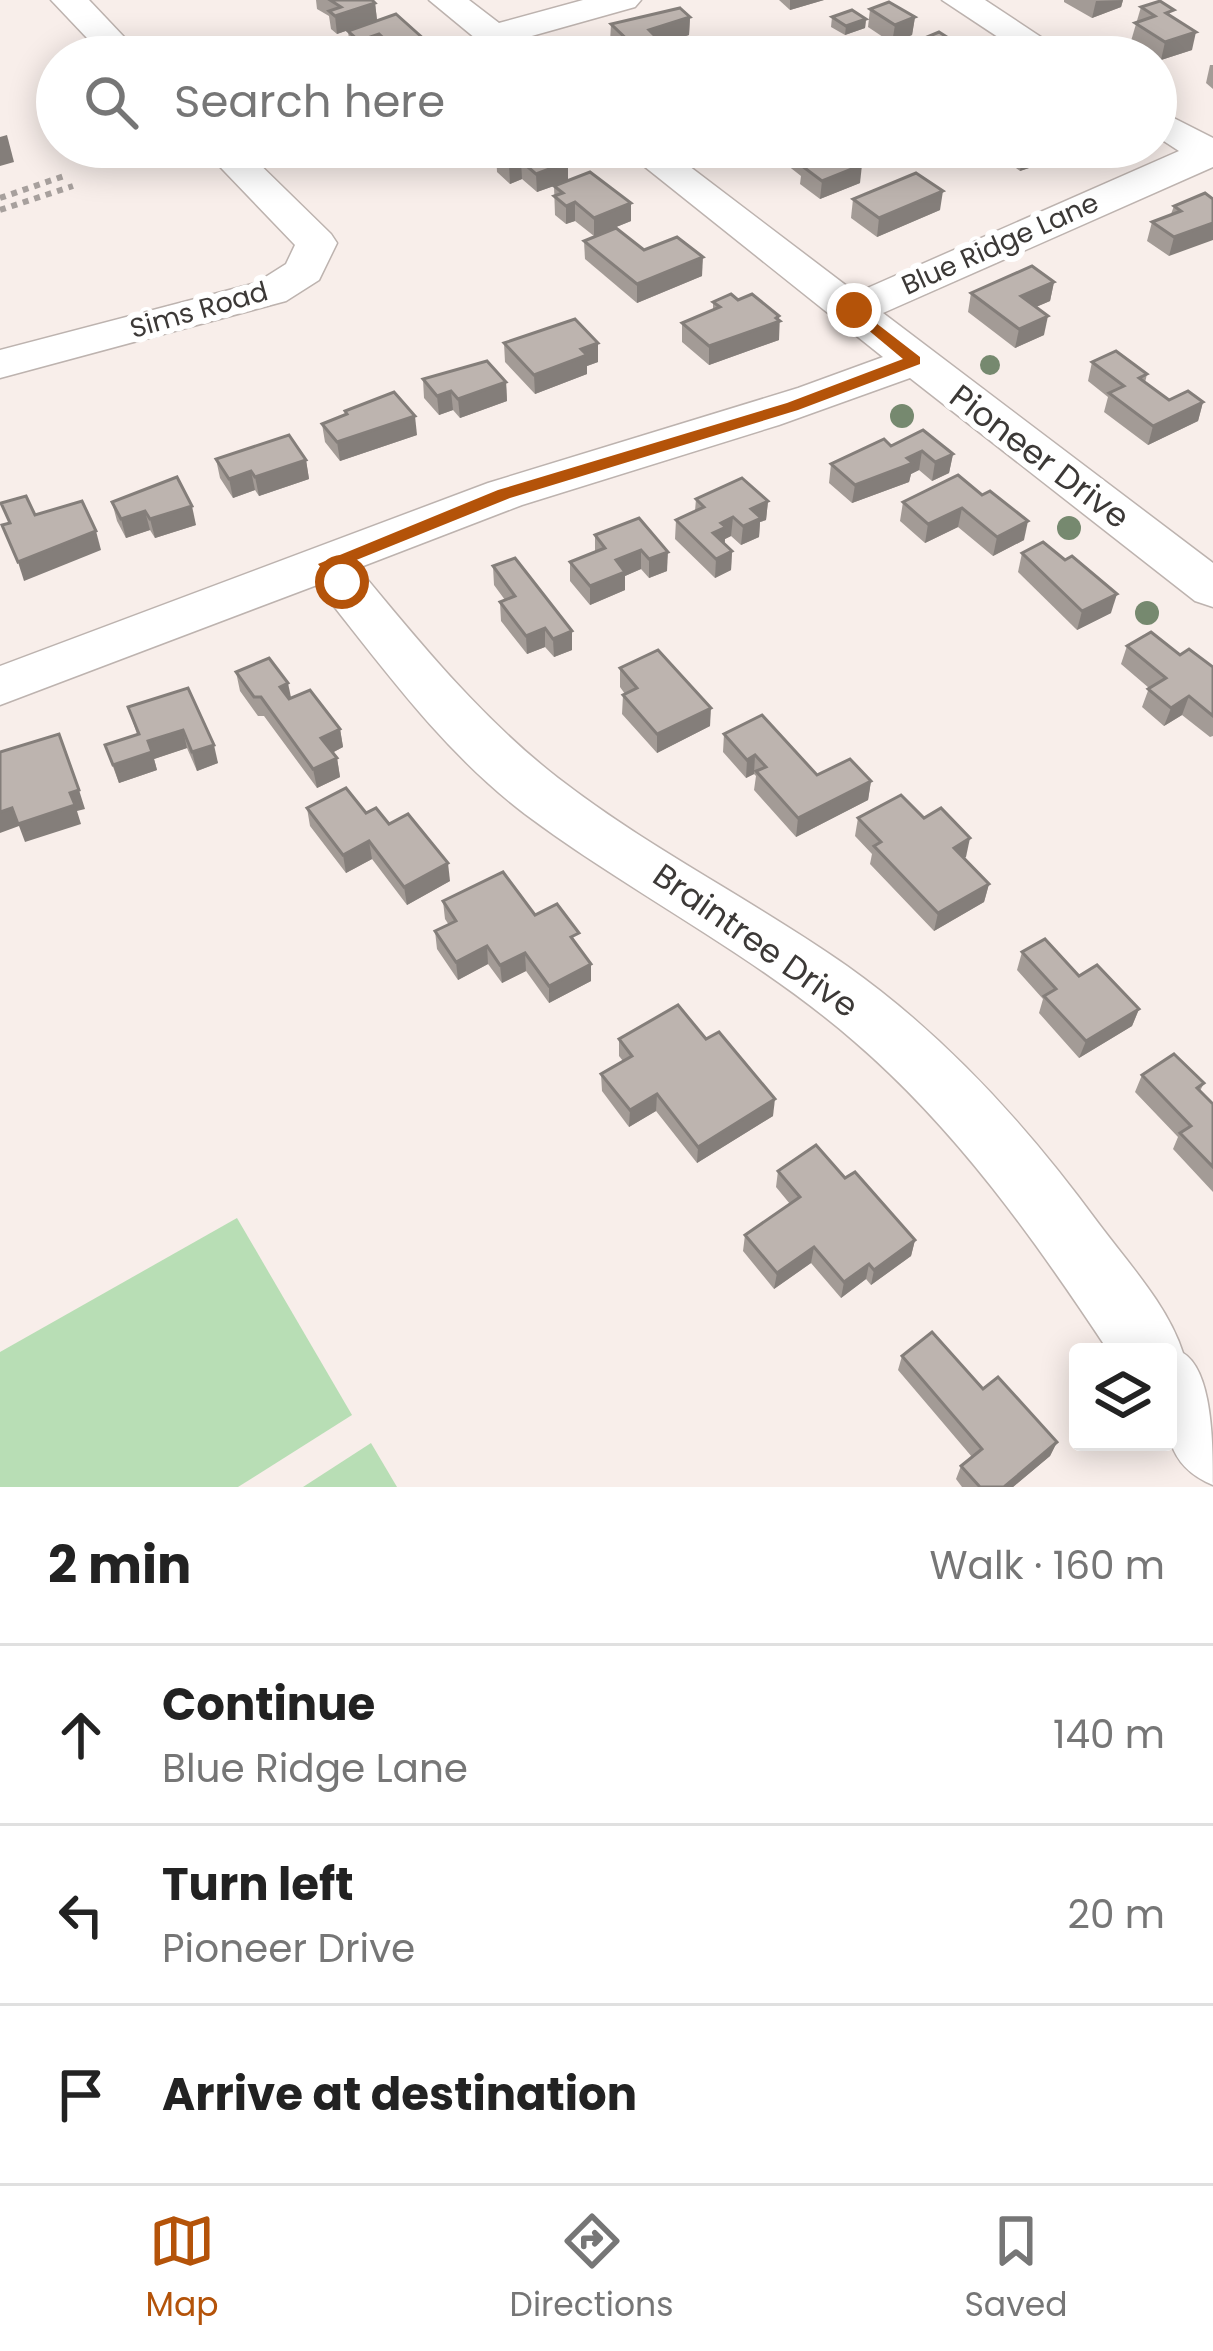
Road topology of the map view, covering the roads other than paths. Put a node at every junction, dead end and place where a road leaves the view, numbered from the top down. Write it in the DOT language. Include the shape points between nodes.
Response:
graph roads {
  1 [pos="69,0"];
  2 [pos="447,0"];
  3 [pos="623,0"];
  4 [pos="960,0"];
  5 [pos="104,36"];
  6 [pos="493,36"];
  7 [pos="531,36"];
  8 [pos="1019,36"];
  9 [pos="1177,132"];
  10 [pos="1211,152"];
  11 [pos="1177,167"];
  12 [pos="241,168"];
  13 [pos="667,168"];
  14 [pos="1175,168"];
  15 [pos="854,310"];
  16 [pos="914,360"];
  17 [pos="0,364"];
  18 [pos="327,564"];
  19 [pos="1213,589"];
  20 [pos="0,686"];
  21 [pos="1143,1343"];
  22 [pos="1177,1395"];
  23 [pos="1213,1449"];
  1 -- 5 [label="street"];
  2 -- 6 [label="street"];
  3 -- 7 [label="street"];
  4 -- 8 [label="street"];
  9 -- 10 [label="street"];
  10 -- 11 [label="street, Blue Ridge Lane"];
  12 -- 17 [label="street, Sims Road" via="316,243 304,272 251,298"];
  13 -- 15 [label="street, Pioneer Drive"];
  14 -- 15 [label="street, Blue Ridge Lane"];
  15 -- 16 [label="street, Pioneer Drive"];
  16 -- 18 [label="street" via="793,406 504,494"];
  16 -- 19 [label="street, Pioneer Drive"];
  18 -- 20 [label="street"];
  18 -- 21 [label="street, Braintree Drive" via="460,720 542,796 808,967 917,1060 1034,1186"];
  22 -- 23 [label="street"];
}
